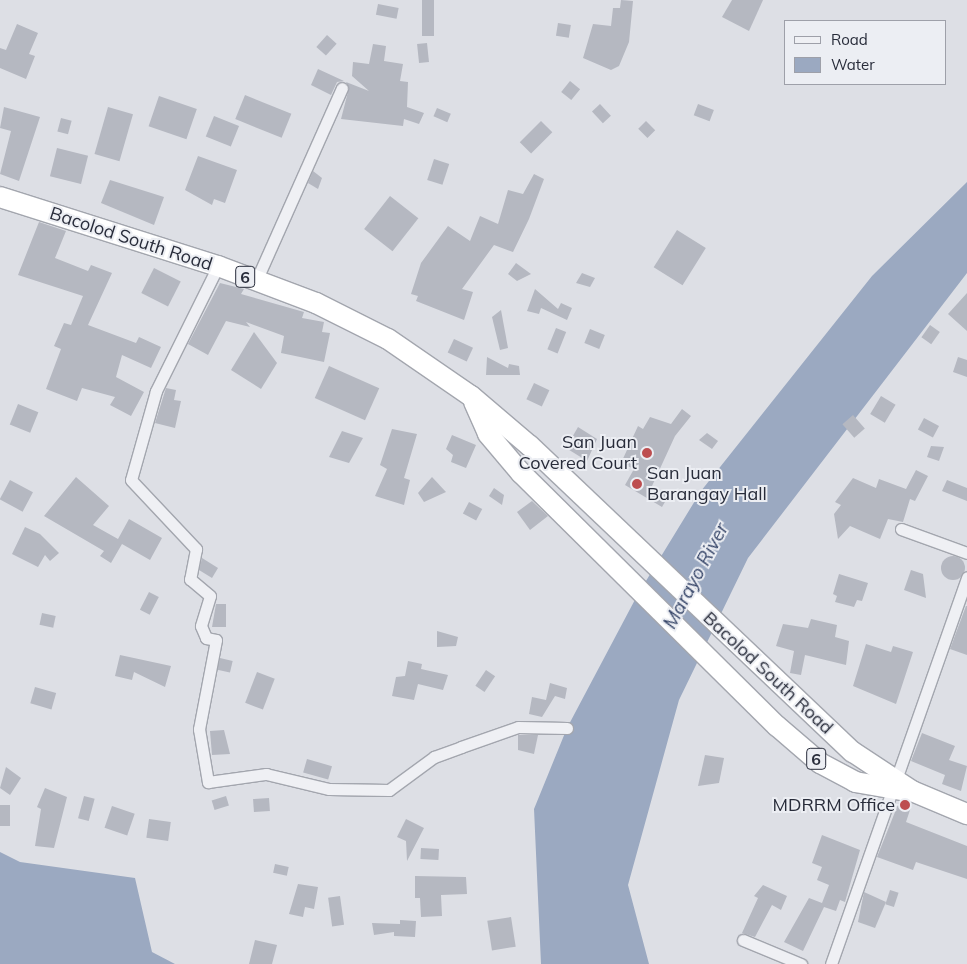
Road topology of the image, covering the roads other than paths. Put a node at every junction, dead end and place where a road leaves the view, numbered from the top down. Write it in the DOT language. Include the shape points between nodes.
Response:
graph roads {
  1 [pos="342,88"];
  2 [pos="0,197"];
  3 [pos="218,266"];
  4 [pos="256,281"];
  5 [pos="471,396"];
  6 [pos="900,528"];
  7 [pos="967,553"];
  8 [pos="967,577"];
  9 [pos="567,728"];
  10 [pos="892,784"];
  11 [pos="967,814"];
  12 [pos="743,940"];
  13 [pos="801,964"];
  14 [pos="830,964"];
  1 -- 4 [label="street"];
  2 -- 3 [label="highway, Bacolod South Road / 6"];
  3 -- 4 [label="highway, Bacolod South Road / 6"];
  3 -- 9 [label="street" via="156,391 131,480 196,549 190,579 210,596 201,626 206,638 216,640 198,729 208,782 266,774 329,789 389,790 434,757 518,727"];
  4 -- 5 [label="highway, Bacolod South Road / 6" via="352,319"];
  5 -- 10 [label="highway, Bacolod South Road / 6" via="607,520 783,689"];
  5 -- 10 [label="highway, Bacolod South Road / 6" via="488,434 579,534 820,763 855,782"];
  6 -- 7 [label="street"];
  8 -- 10 [label="street"];
  10 -- 11 [label="highway, 6"];
  10 -- 14 [label="street"];
  12 -- 13 [label="street"];
}
